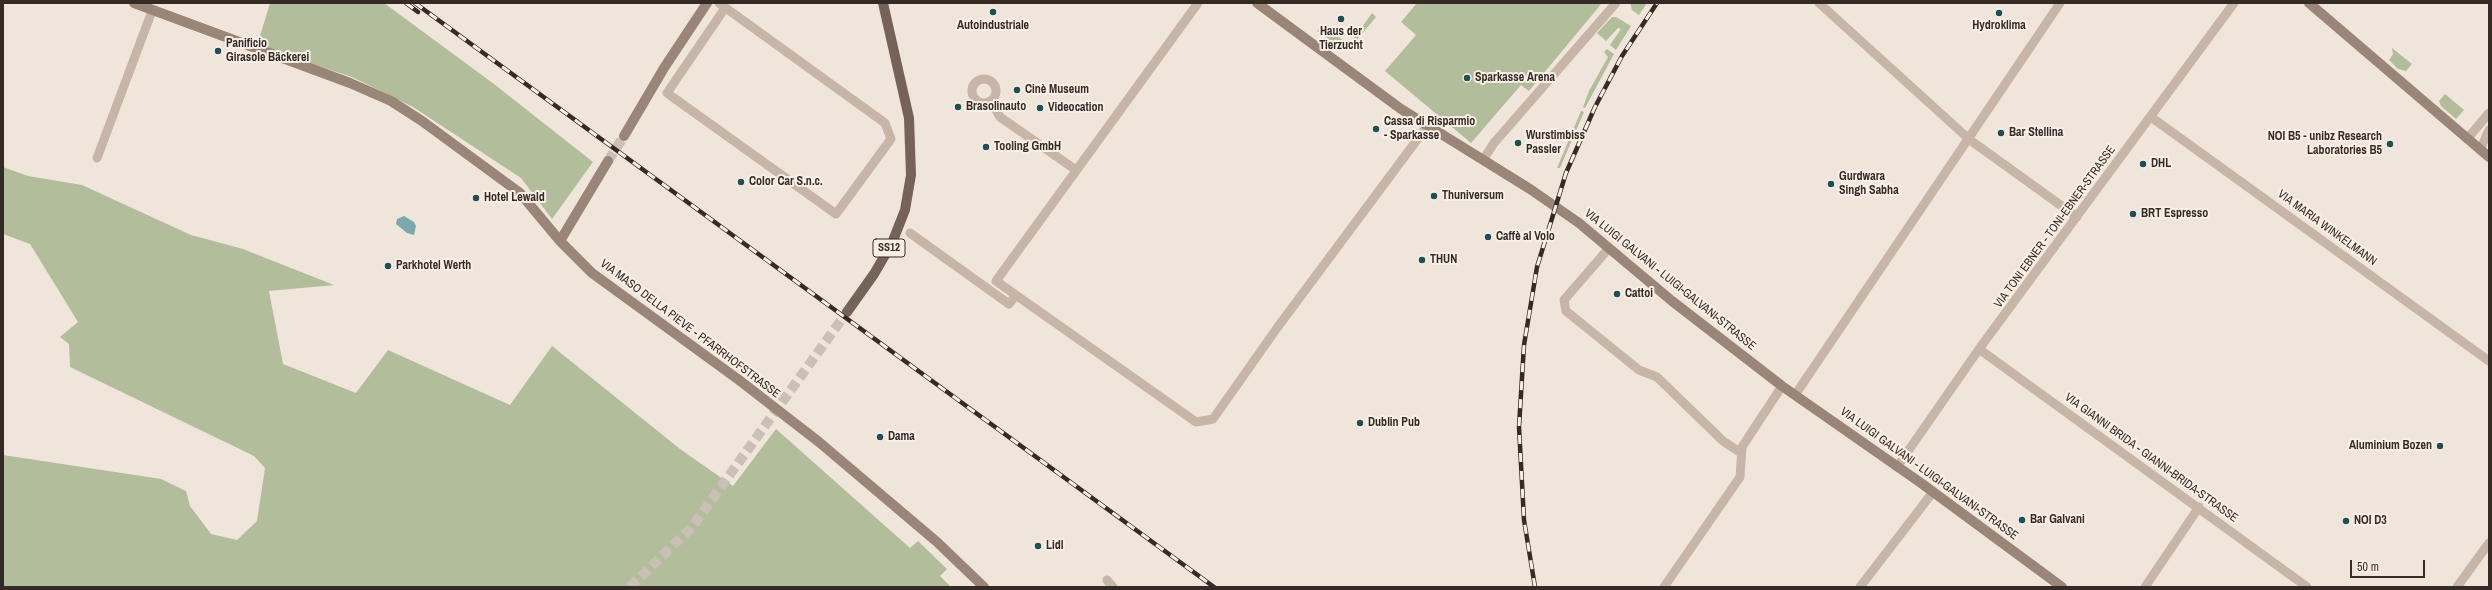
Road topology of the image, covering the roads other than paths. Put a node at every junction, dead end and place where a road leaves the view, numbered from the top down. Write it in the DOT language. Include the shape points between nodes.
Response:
graph roads {
  1 [pos="134,3"];
  2 [pos="707,3"];
  3 [pos="883,3"];
  4 [pos="888,3"];
  5 [pos="1198,3"];
  6 [pos="1257,3"];
  7 [pos="1616,3"];
  8 [pos="1819,3"];
  9 [pos="2060,3"];
  10 [pos="2234,3"];
  11 [pos="2309,3"];
  12 [pos="722,5"];
  13 [pos="152,10"];
  14 [pos="888,18"];
  15 [pos="991,101"];
  16 [pos="2489,113"];
  17 [pos="2151,117"];
  18 [pos="1428,125"];
  19 [pos="2489,130"];
  20 [pos="624,136"];
  21 [pos="2467,139"];
  22 [pos="1970,140"];
  23 [pos="2480,150"];
  24 [pos="2489,157"];
  25 [pos="97,158"];
  26 [pos="1483,160"];
  27 [pos="608,161"];
  28 [pos="1076,170"];
  29 [pos="2077,217"];
  30 [pos="910,233"];
  31 [pos="560,241"];
  32 [pos="1609,248"];
  33 [pos="1016,295"];
  34 [pos="847,312"];
  35 [pos="1979,349"];
  36 [pos="2489,361"];
  37 [pos="1782,386"];
  38 [pos="1795,395"];
  39 [pos="1741,453"];
  40 [pos="1897,467"];
  41 [pos="1933,492"];
  42 [pos="2199,507"];
  43 [pos="2489,543"];
  44 [pos="984,587"];
  45 [pos="1664,587"];
  46 [pos="1860,587"];
  47 [pos="2062,587"];
  48 [pos="2144,587"];
  49 [pos="2307,587"];
  50 [pos="2457,587"];
  1 -- 13 [label="street, VIA MASO DELLA PIEVE - PFARRHOFSTRASSE"];
  2 -- 20 [label="street" via="664,68"];
  3 -- 14 [label="main road, SS12"];
  4 -- 14 [label="main road, SS12"];
  5 -- 28 [label="street"];
  6 -- 18 [label="street, VIA LUIGI GALVANI - LUIGI-GALVANI-STRASSE" via="1380,94"];
  7 -- 26 [label="street" via="1494,143"];
  8 -- 22 [label="street"];
  9 -- 22 [label="street"];
  10 -- 17 [label="street, VIA TONI EBNER - TONI-EBNER-STRASSE"];
  11 -- 21 [label="street"];
  12 -- 12 [label="street" via="667,93 836,214 891,139 885,123"];
  13 -- 25 [label="street"];
  13 -- 31 [label="street, VIA MASO DELLA PIEVE - PFARRHOFSTRASSE" via="350,83 391,101 520,193"];
  14 -- 34 [label="main road, SS12" via="909,118 911,175 905,210 892,242 874,274"];
  15 -- 28 [label="street" via="1000,117"];
  16 -- 21 [label="street"];
  17 -- 29 [label="street, VIA TONI EBNER - TONI-EBNER-STRASSE"];
  17 -- 36 [label="street, VIA MARIA WINKELMANN"];
  18 -- 26 [label="street, VIA LUIGI GALVANI - LUIGI-GALVANI-STRASSE"];
  18 -- 33 [label="street" via="1277,328 1213,419 1196,422"];
  19 -- 23 [label="street"];
  21 -- 23 [label="street"];
  22 -- 29 [label="street"];
  22 -- 38 [label="street"];
  23 -- 24 [label="street"];
  26 -- 32 [label="street, VIA LUIGI GALVANI - LUIGI-GALVANI-STRASSE" via="1574,220"];
  27 -- 31 [label="street"];
  28 -- 33 [label="street" via="996,281"];
  29 -- 35 [label="street, VIA TONI EBNER - TONI-EBNER-STRASSE"];
  30 -- 33 [label="street" via="1009,304"];
  31 -- 44 [label="street, VIA MASO DELLA PIEVE - PFARRHOFSTRASSE" via="615,292 739,380 819,442 976,577"];
  32 -- 37 [label="street, VIA LUIGI GALVANI - LUIGI-GALVANI-STRASSE" via="1672,301"];
  32 -- 39 [label="street" via="1564,300 1566,311 1639,370 1657,377 1723,441"];
  35 -- 40 [label="street, VIA TONI EBNER - TONI-EBNER-STRASSE"];
  35 -- 42 [label="street, VIA GIANNI BRIDA - GIANNI-BRIDA-STRASSE"];
  37 -- 38 [label="street, VIA LUIGI GALVANI - LUIGI-GALVANI-STRASSE"];
  37 -- 39 [label="street"];
  38 -- 40 [label="street, VIA LUIGI GALVANI - LUIGI-GALVANI-STRASSE"];
  39 -- 45 [label="street" via="1740,477"];
  40 -- 41 [label="street, VIA LUIGI GALVANI - LUIGI-GALVANI-STRASSE"];
  41 -- 46 [label="street"];
  41 -- 47 [label="street, VIA LUIGI GALVANI - LUIGI-GALVANI-STRASSE"];
  42 -- 48 [label="street"];
  42 -- 49 [label="street, VIA GIANNI BRIDA - GIANNI-BRIDA-STRASSE"];
  43 -- 50 [label="street"];
}
